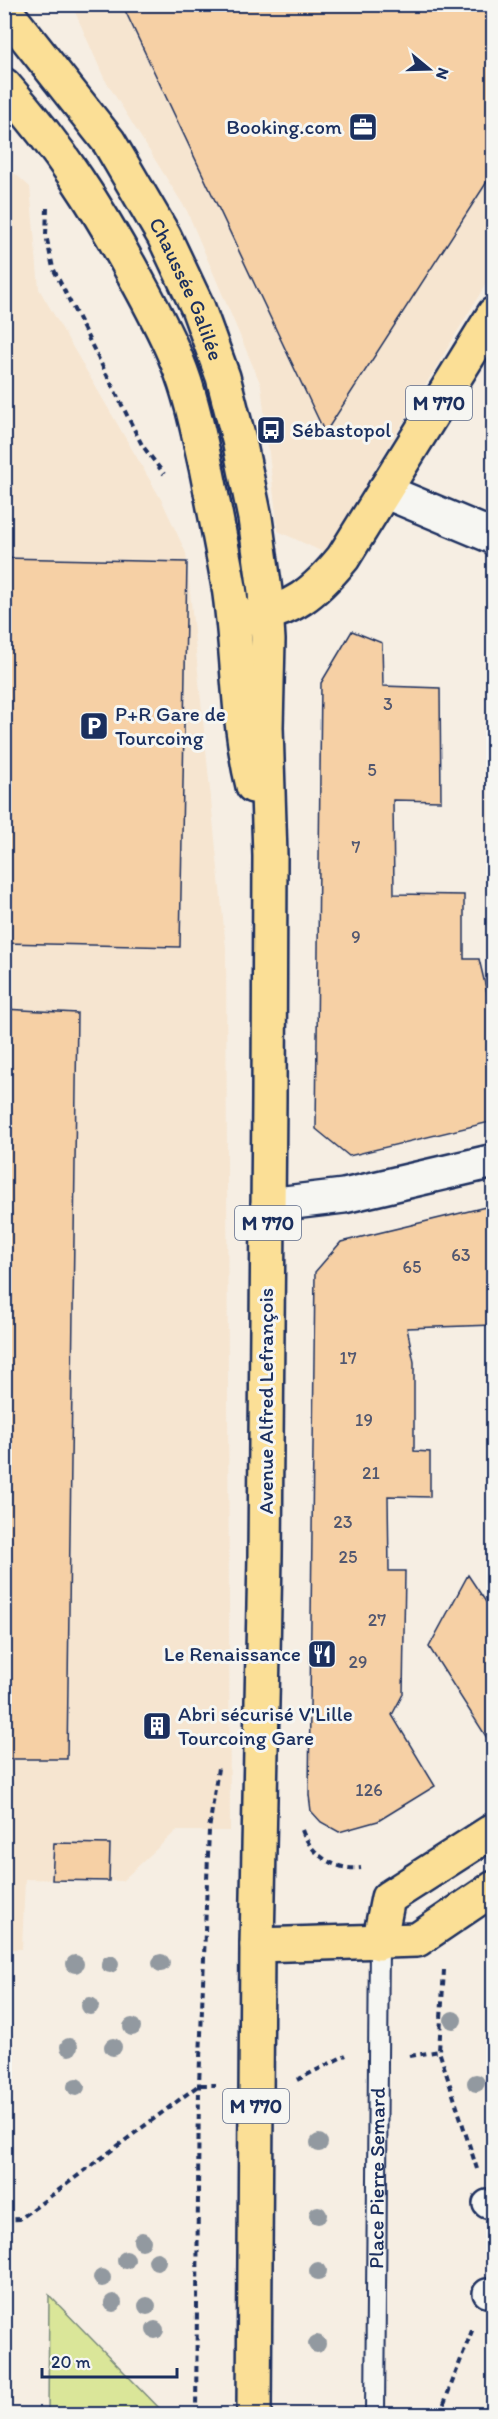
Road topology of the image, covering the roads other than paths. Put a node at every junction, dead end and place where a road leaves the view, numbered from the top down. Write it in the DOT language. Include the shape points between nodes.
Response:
graph roads {
  1 [pos="4,9"];
  2 [pos="4,84"];
  3 [pos="494,314"];
  4 [pos="384,491"];
  5 [pos="494,537"];
  6 [pos="266,615"];
  7 [pos="233,618"];
  8 [pos="270,856"];
  9 [pos="494,1161"];
  10 [pos="268,1205"];
  11 [pos="494,1830"];
  12 [pos="494,1888"];
  13 [pos="379,1943"];
  14 [pos="257,1946"];
  15 [pos="254,2415"];
  16 [pos="375,2415"];
  1 -- 6 [label="main road, Chaussée Galilée" via="109,142 154,219 198,308 224,377 239,440 255,518"];
  2 -- 7 [label="main road, Chaussée Galilée" via="64,158 104,218 178,362 200,439"];
  3 -- 4 [label="main road, M 770"];
  4 -- 5 [label="street"];
  4 -- 6 [label="main road, M 770" via="331,573 299,601"];
  6 -- 7 [label="main road, M 770"];
  6 -- 8 [label="main road, Avenue Alfred Lefrançois / M 770"];
  7 -- 8 [label="main road, Avenue Alfred Lefrançois / M 770" via="244,750"];
  8 -- 10 [label="main road, Avenue Alfred Lefrançois / M 770"];
  9 -- 10 [label="street" via="344,1196"];
  10 -- 14 [label="main road, Avenue Alfred Lefrançois / M 770"];
  11 -- 13 [label="main road" via="388,1898"];
  12 -- 13 [label="main road" via="417,1940"];
  13 -- 14 [label="main road"];
  13 -- 16 [label="lane, Place Pierre Semard"];
  14 -- 15 [label="main road, M 770"];
}
